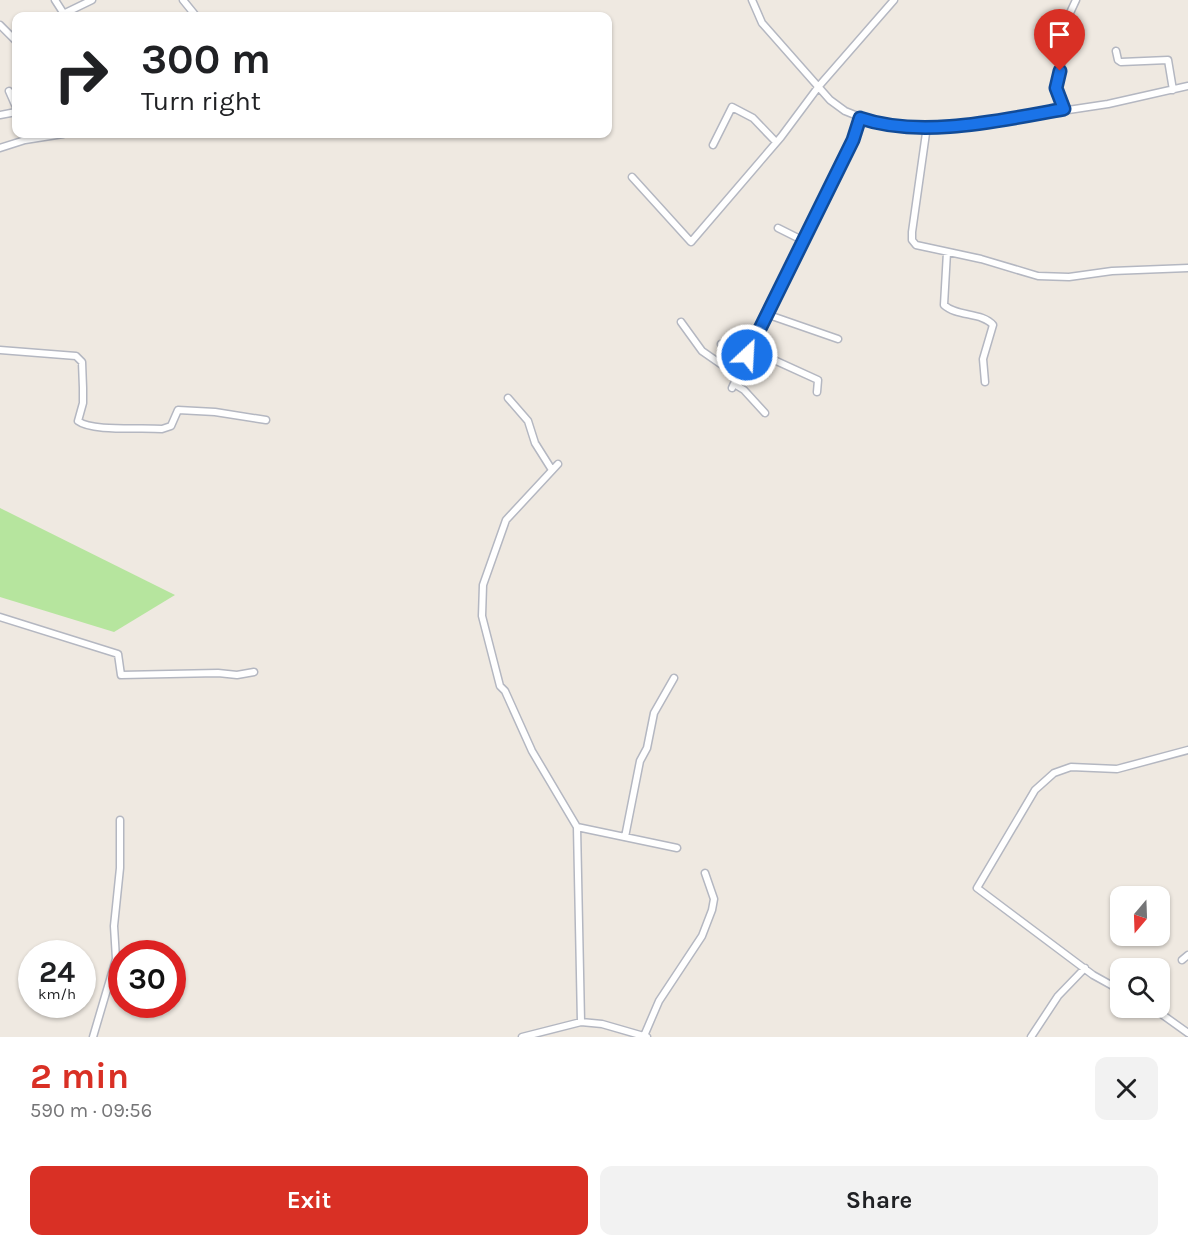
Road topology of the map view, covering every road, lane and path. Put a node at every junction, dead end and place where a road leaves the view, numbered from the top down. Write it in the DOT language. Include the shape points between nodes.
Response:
graph roads {
  1 [pos="92,0"];
  2 [pos="183,0"];
  3 [pos="752,0"];
  4 [pos="894,0"];
  5 [pos="1076,0"];
  6 [pos="67,12"];
  7 [pos="193,12"];
  8 [pos="0,25"];
  9 [pos="12,36"];
  10 [pos="1116,51"];
  11 [pos="819,86"];
  12 [pos="1188,86"];
  13 [pos="1173,90"];
  14 [pos="9,91"];
  15 [pos="12,98"];
  16 [pos="1064,109"];
  17 [pos="860,118"];
  18 [pos="927,126"];
  19 [pos="38,138"];
  20 [pos="776,142"];
  21 [pos="713,145"];
  22 [pos="0,148"];
  23 [pos="632,177"];
  24 [pos="778,228"];
  25 [pos="804,241"];
  26 [pos="947,252"];
  27 [pos="1188,268"];
  28 [pos="766,314"];
  29 [pos="681,322"];
  30 [pos="838,339"];
  31 [pos="721,344"];
  32 [pos="0,350"];
  33 [pos="748,352"];
  34 [pos="738,376"];
  35 [pos="985,382"];
  36 [pos="817,392"];
  37 [pos="508,398"];
  38 [pos="765,412"];
  39 [pos="266,420"];
  40 [pos="558,464"];
  41 [pos="552,470"];
  42 [pos="0,617"];
  43 [pos="254,672"];
  44 [pos="674,678"];
  45 [pos="1188,750"];
  46 [pos="120,820"];
  47 [pos="577,827"];
  48 [pos="625,837"];
  49 [pos="677,848"];
  50 [pos="705,873"];
  51 [pos="1188,955"];
  52 [pos="1182,960"];
  53 [pos="1084,968"];
  54 [pos="1110,984"];
  55 [pos="1167,1018"];
  56 [pos="581,1022"];
  57 [pos="1188,1033"];
  58 [pos="93,1037"];
  59 [pos="522,1037"];
  60 [pos="646,1037"];
  61 [pos="1031,1037"];
  1 -- 6 [label="street"];
  2 -- 7 [label="street"];
  3 -- 11 [label="street" via="762,23"];
  4 -- 11 [label="street"];
  5 -- 16 [label="street" via="1069,15 1056,88"];
  8 -- 9 [label="street"];
  10 -- 13 [label="street" via="1121,62 1168,60"];
  11 -- 17 [label="street" via="830,100"];
  11 -- 20 [label="street"];
  12 -- 13 [label="street"];
  13 -- 16 [label="street"];
  14 -- 15 [label="street"];
  16 -- 18 [label="street" via="969,125"];
  17 -- 18 [label="street" via="896,126"];
  17 -- 25 [label="street"];
  18 -- 26 [label="street" via="912,240 923,247"];
  19 -- 22 [label="street"];
  20 -- 21 [label="street" via="753,118 732,107"];
  20 -- 23 [label="street" via="691,242"];
  24 -- 25 [label="street"];
  25 -- 28 [label="street"];
  26 -- 27 [label="street" via="1038,276"];
  26 -- 35 [label="street" via="944,305 993,325 983,359"];
  28 -- 30 [label="street"];
  28 -- 33 [label="street"];
  29 -- 34 [label="street" via="702,351"];
  31 -- 33 [label="street"];
  32 -- 39 [label="street" via="76,356 82,362 83,403 78,421 82,424 162,429 171,426 178,410"];
  33 -- 34 [label="street"];
  33 -- 36 [label="street" via="818,380"];
  34 -- 38 [label="street" via="733,386"];
  37 -- 41 [label="street" via="528,421 535,443"];
  40 -- 41 [label="street"];
  41 -- 47 [label="street" via="507,520 483,585 482,615 500,686"];
  42 -- 43 [label="street" via="118,654 121,675"];
  44 -- 48 [label="street" via="654,713"];
  45 -- 53 [label="street" via="1117,769 1071,767 1044,780 978,884 978,891"];
  46 -- 58 [label="street" via="116,959"];
  47 -- 48 [label="street"];
  47 -- 56 [label="street"];
  48 -- 49 [label="street"];
  50 -- 60 [label="street" via="714,899 712,910 702,936 659,1000"];
  51 -- 52 [label="street"];
  53 -- 54 [label="street"];
  53 -- 61 [label="street" via="1058,996"];
  55 -- 57 [label="street"];
  56 -- 59 [label="street"];
  56 -- 60 [label="street"];
}
